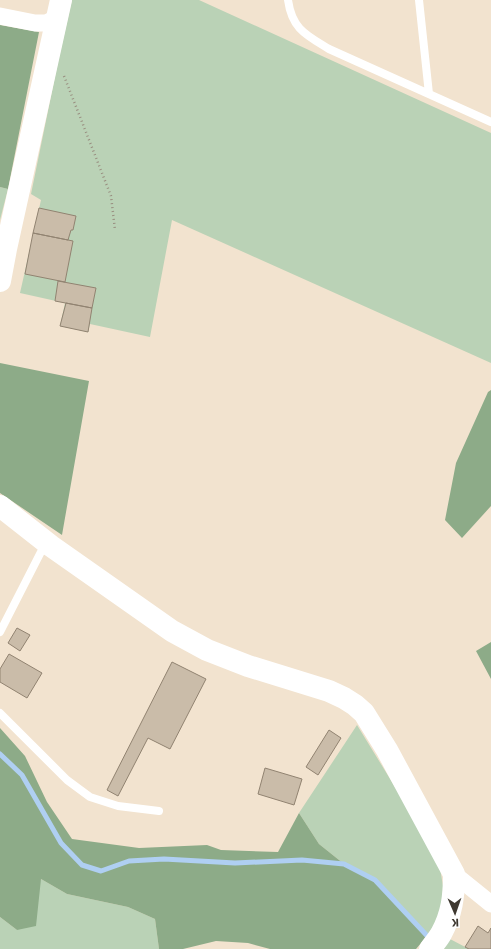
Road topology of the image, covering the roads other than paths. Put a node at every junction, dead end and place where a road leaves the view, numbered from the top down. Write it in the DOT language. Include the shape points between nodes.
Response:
graph roads {
  1 [pos="288,0"];
  2 [pos="420,0"];
  3 [pos="59,9"];
  4 [pos="0,16"];
  5 [pos="429,94"];
  6 [pos="491,122"];
  7 [pos="0,281"];
  8 [pos="0,506"];
  9 [pos="46,542"];
  10 [pos="0,632"];
  11 [pos="0,712"];
  12 [pos="158,811"];
  13 [pos="454,874"];
  14 [pos="491,904"];
  15 [pos="435,942"];
  1 -- 5 [label="lane" via="291,16 307,35 329,49"];
  2 -- 5 [label="lane"];
  3 -- 4 [label="street" via="46,23"];
  3 -- 7 [label="street"];
  5 -- 6 [label="lane"];
  8 -- 9 [label="street"];
  9 -- 10 [label="lane"];
  9 -- 13 [label="street" via="172,631 207,650 248,666 329,691 355,705 364,713 387,750"];
  11 -- 12 [label="lane" via="67,780 90,797 118,806"];
  13 -- 14 [label="street"];
  13 -- 15 [label="street" via="451,910"];
}
